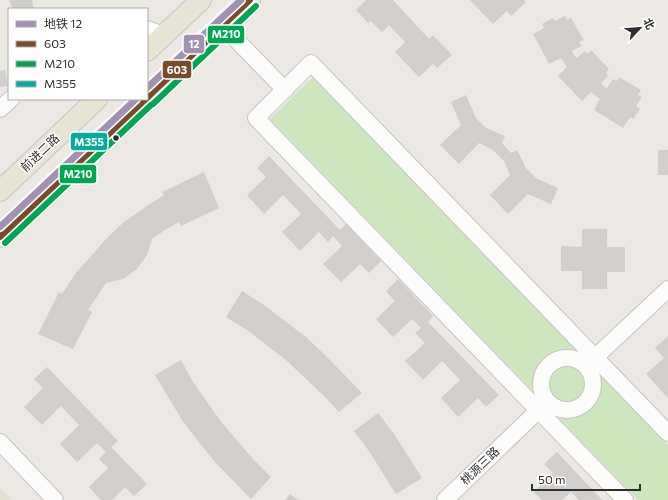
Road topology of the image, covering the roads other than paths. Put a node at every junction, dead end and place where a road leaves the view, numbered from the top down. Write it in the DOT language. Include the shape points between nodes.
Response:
graph roads {
  1 [pos="201,0"];
  2 [pos="244,2"];
  3 [pos="223,26"];
  4 [pos="155,32"];
  5 [pos="148,49"];
  6 [pos="284,90"];
  7 [pos="148,96"];
  8 [pos="10,100"];
  9 [pos="96,100"];
  10 [pos="144,100"];
  11 [pos="0,109"];
  12 [pos="0,191"];
  13 [pos="0,237"];
  14 [pos="668,289"];
  15 [pos="590,362"];
  16 [pos="543,406"];
  17 [pos="668,433"];
  18 [pos="0,442"];
  19 [pos="55,500"];
  20 [pos="445,500"];
  21 [pos="625,500"];
  1 -- 4 [label="main road"];
  2 -- 3 [label="main road"];
  3 -- 6 [label="street"];
  3 -- 7 [label="main road"];
  4 -- 5 [label="main road"];
  6 -- 15 [label="street" via="311,63"];
  6 -- 16 [label="street" via="256,118"];
  8 -- 11 [label="street"];
  9 -- 12 [label="main road, 前进二路"];
  10 -- 13 [label="main road"];
  14 -- 15 [label="street"];
  15 -- 16 [label="street" via="567,358 551,363 542,377"];
  15 -- 16 [label="street" via="593,387 586,402 571,410"];
  15 -- 17 [label="street"];
  16 -- 20 [label="street, 桃源三路"];
  16 -- 21 [label="street"];
  18 -- 19 [label="street"];
}
